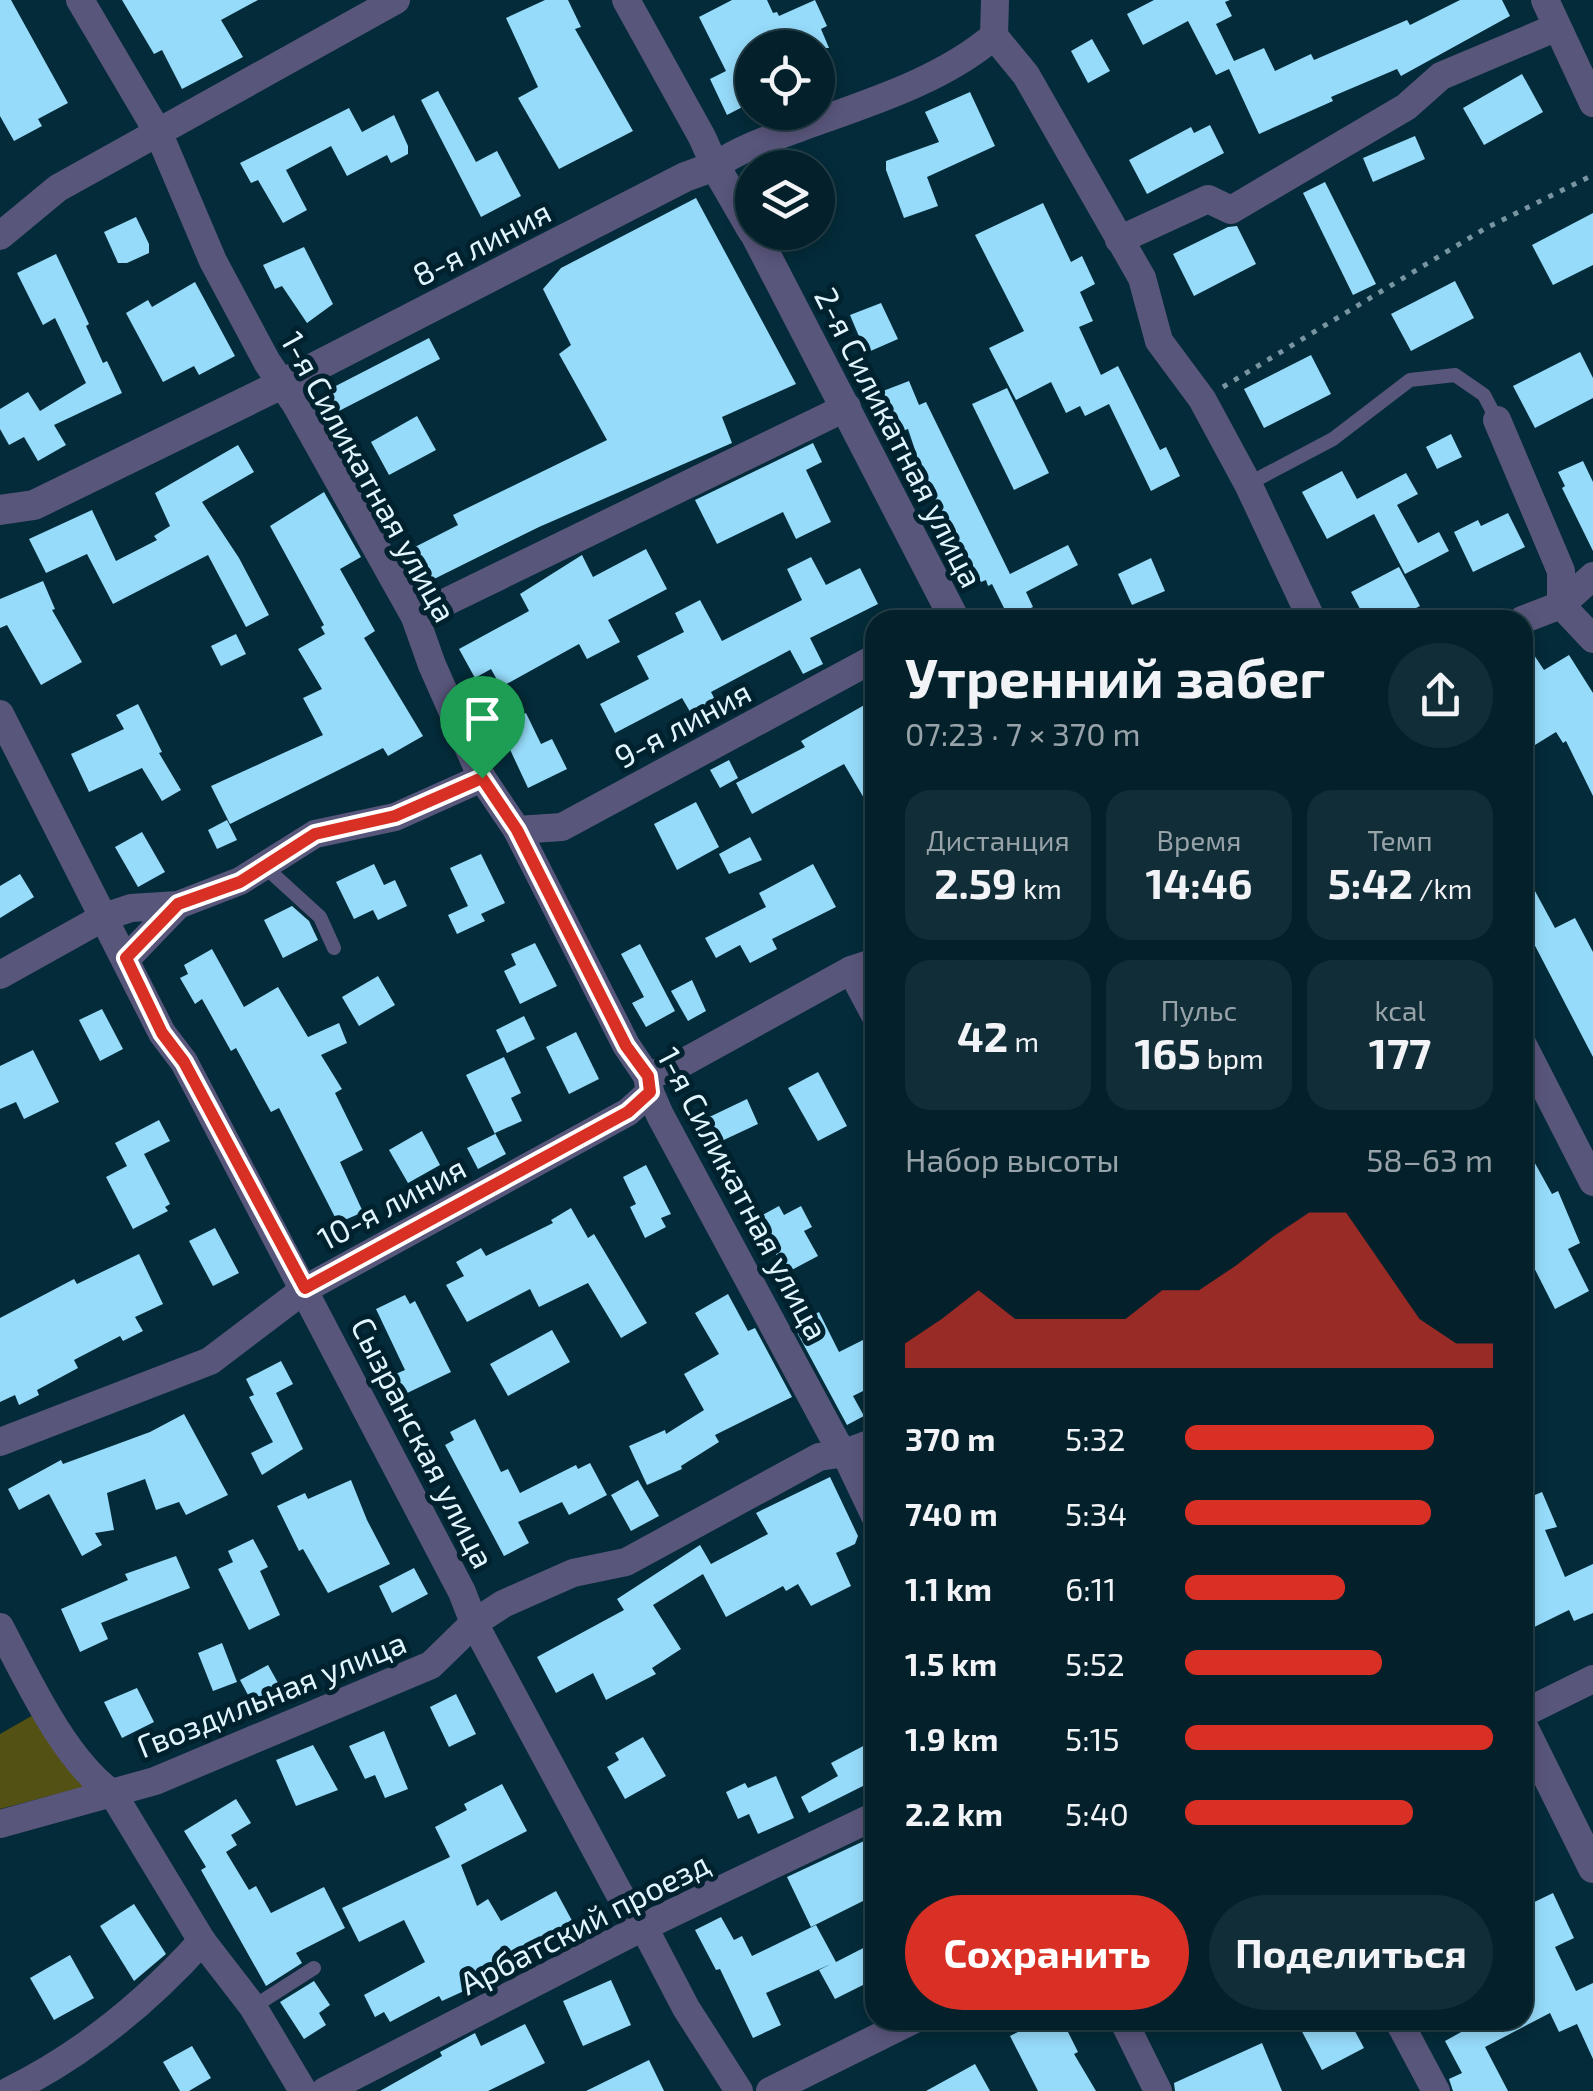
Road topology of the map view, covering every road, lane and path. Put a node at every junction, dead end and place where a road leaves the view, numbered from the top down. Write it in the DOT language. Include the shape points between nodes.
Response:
graph roads {
  1 [pos="80,0"];
  2 [pos="396,0"];
  3 [pos="626,0"];
  4 [pos="1545,0"];
  5 [pos="998,1"];
  6 [pos="1557,27"];
  7 [pos="994,36"];
  8 [pos="1593,103"];
  9 [pos="158,134"];
  10 [pos="714,166"];
  11 [pos="1593,175"];
  12 [pos="735,201"];
  13 [pos="0,236"];
  14 [pos="1119,240"];
  15 [pos="763,250"];
  16 [pos="282,384"];
  17 [pos="1202,399"];
  18 [pos="847,407"];
  19 [pos="1497,420"];
  20 [pos="1248,484"];
  21 [pos="0,510"];
  22 [pos="1593,576"];
  23 [pos="1561,605"];
  24 [pos="947,610"];
  25 [pos="1307,610"];
  26 [pos="1533,616"];
  27 [pos="415,617"];
  28 [pos="1593,639"];
  29 [pos="865,663"];
  30 [pos="0,714"];
  31 [pos="482,778"];
  32 [pos="517,830"];
  33 [pos="264,866"];
  34 [pos="178,904"];
  35 [pos="104,918"];
  36 [pos="334,948"];
  37 [pos="126,958"];
  38 [pos="863,966"];
  39 [pos="0,975"];
  40 [pos="1533,1065"];
  41 [pos="649,1084"];
  42 [pos="1593,1182"];
  43 [pos="305,1288"];
  44 [pos="0,1442"];
  45 [pos="865,1446"];
  46 [pos="845,1453"];
  47 [pos="865,1495"];
  48 [pos="474,1623"];
  49 [pos="0,1628"];
  50 [pos="1593,1678"];
  51 [pos="1533,1708"];
  52 [pos="1533,1747"];
  53 [pos="155,1781"];
  54 [pos="113,1794"];
  55 [pos="865,1821"];
  56 [pos="0,1824"];
  57 [pos="140,1839"];
  58 [pos="1593,1868"];
  59 [pos="641,1928"];
  60 [pos="202,1941"];
  61 [pos="314,1968"];
  62 [pos="253,2008"];
  63 [pos="892,2030"];
  64 [pos="1128,2030"];
  65 [pos="1403,2030"];
  66 [pos="9,2091"];
  67 [pos="302,2091"];
  68 [pos="325,2091"];
  69 [pos="739,2091"];
  70 [pos="770,2091"];
  71 [pos="1158,2091"];
  72 [pos="1436,2091"];
  1 -- 9 [label="street, 1-я Силикатная улица"];
  2 -- 9 [label="street"];
  3 -- 10 [label="street, 2-я Силикатная улица"];
  4 -- 6 [label="street"];
  5 -- 7 [label="street"];
  6 -- 8 [label="street"];
  6 -- 14 [label="street" via="1442,76 1406,107 1231,210 1208,200"];
  7 -- 10 [label="street, 8-я линия" via="972,54 877,100 736,151"];
  7 -- 14 [label="street" via="1026,76"];
  9 -- 13 [label="street" via="58,188"];
  9 -- 16 [label="street, 1-я Силикатная улица" via="212,261"];
  10 -- 12 [label="street, 2-я Силикатная улица"];
  10 -- 16 [label="street, 8-я линия"];
  11 -- 17 [label="path" via="1486,228"];
  14 -- 17 [label="street" via="1142,278 1159,340"];
  15 -- 18 [label="street, 2-я Силикатная улица"];
  16 -- 21 [label="street, 8-я линия" via="34,504"];
  16 -- 27 [label="street, 1-я Силикатная улица"];
  17 -- 20 [label="street"];
  18 -- 24 [label="street, 2-я Силикатная улица"];
  18 -- 27 [label="street"];
  19 -- 20 [label="lane" via="1484,395 1454,374 1410,380 1333,439"];
  19 -- 23 [label="street" via="1562,571"];
  20 -- 25 [label="street"];
  22 -- 23 [label="street"];
  23 -- 26 [label="street"];
  23 -- 28 [label="street"];
  27 -- 31 [label="street, 1-я Силикатная улица"];
  29 -- 32 [label="street, 9-я линия" via="562,827"];
  30 -- 35 [label="street, Сызранская улица"];
  31 -- 32 [label="street, 1-я Силикатная улица"];
  31 -- 33 [label="street" via="395,816 315,834"];
  32 -- 41 [label="street, 1-я Силикатная улица"];
  33 -- 34 [label="street"];
  33 -- 36 [label="lane" via="320,917"];
  34 -- 35 [label="street"];
  34 -- 37 [label="street"];
  35 -- 37 [label="street, Сызранская улица"];
  35 -- 39 [label="street"];
  37 -- 43 [label="street, Сызранская улица"];
  38 -- 41 [label="street, 10-я линия"];
  40 -- 42 [label="street"];
  41 -- 43 [label="street, 10-я линия" via="628,1112"];
  41 -- 46 [label="street, 1-я Силикатная улица"];
  43 -- 44 [label="street, 10-я линия" via="210,1361"];
  43 -- 48 [label="street, Сызранская улица"];
  45 -- 46 [label="street, Гвоздильная улица"];
  46 -- 47 [label="street, 1-я Силикатная улица"];
  46 -- 48 [label="street, Гвоздильная улица" via="819,1456 626,1562 573,1574"];
  48 -- 53 [label="street, Гвоздильная улица" via="431,1665"];
  48 -- 59 [label="street, Сызранская улица"];
  49 -- 54 [label="street" via="67,1745 91,1778"];
  50 -- 51 [label="street"];
  52 -- 58 [label="street"];
  53 -- 54 [label="street, Гвоздильная улица"];
  53 -- 57 [label="street"];
  54 -- 56 [label="street, Гвоздильная улица"];
  54 -- 57 [label="street"];
  55 -- 59 [label="street, Арбатский проезд"];
  57 -- 60 [label="street"];
  59 -- 68 [label="street, Арбатский проезд"];
  59 -- 69 [label="street, Сызранская улица"];
  60 -- 62 [label="street"];
  60 -- 66 [label="street" via="107,2033"];
  61 -- 62 [label="lane"];
  62 -- 67 [label="street"];
  63 -- 70 [label="street"];
  64 -- 71 [label="street"];
  65 -- 72 [label="street"];
}
